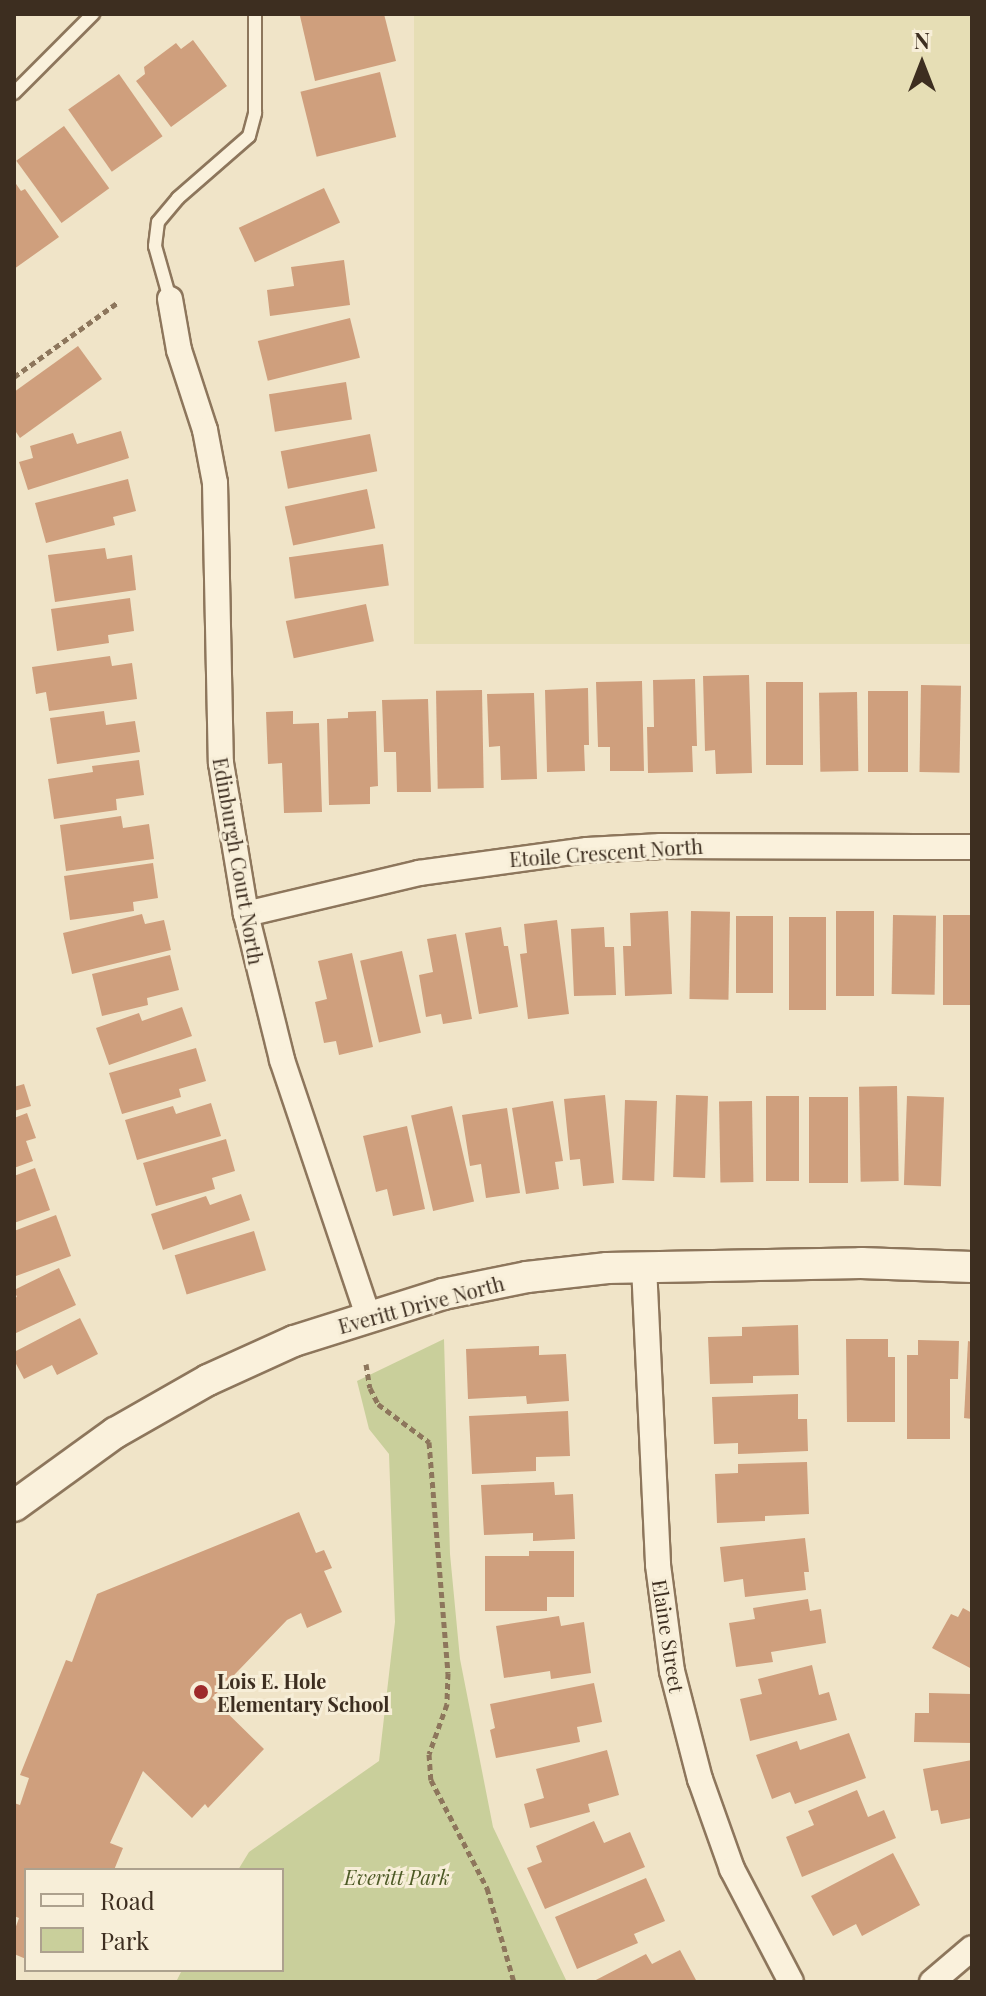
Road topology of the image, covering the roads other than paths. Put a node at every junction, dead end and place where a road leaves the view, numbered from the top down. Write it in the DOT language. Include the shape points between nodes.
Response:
graph roads {
  1 [pos="93,14"];
  2 [pos="255,14"];
  3 [pos="14,93"];
  4 [pos="170,299"];
  5 [pos="972,847"];
  6 [pos="246,914"];
  7 [pos="644,1266"];
  8 [pos="972,1267"];
  9 [pos="368,1316"];
  10 [pos="14,1506"];
  11 [pos="972,1948"];
  12 [pos="791,1982"];
  13 [pos="932,1982"];
  1 -- 3 [label="lane"];
  2 -- 4 [label="lane" via="255,113 249,136 158,222 155,246"];
  4 -- 6 [label="street, Edinburgh Court North" via="215,483 221,763"];
  5 -- 6 [label="street, Etoile Crescent North" via="661,846 563,852 419,873"];
  6 -- 9 [label="street, Edinburgh Court North" via="282,1060"];
  7 -- 8 [label="street, Everitt Drive North"];
  7 -- 9 [label="street, Everitt Drive North" via="527,1277"];
  7 -- 12 [label="street, Elaine Street" via="658,1565 672,1671 700,1779 732,1869"];
  9 -- 10 [label="street, Everitt Drive North" via="294,1341 208,1380 115,1433"];
  11 -- 13 [label="street"];
}
